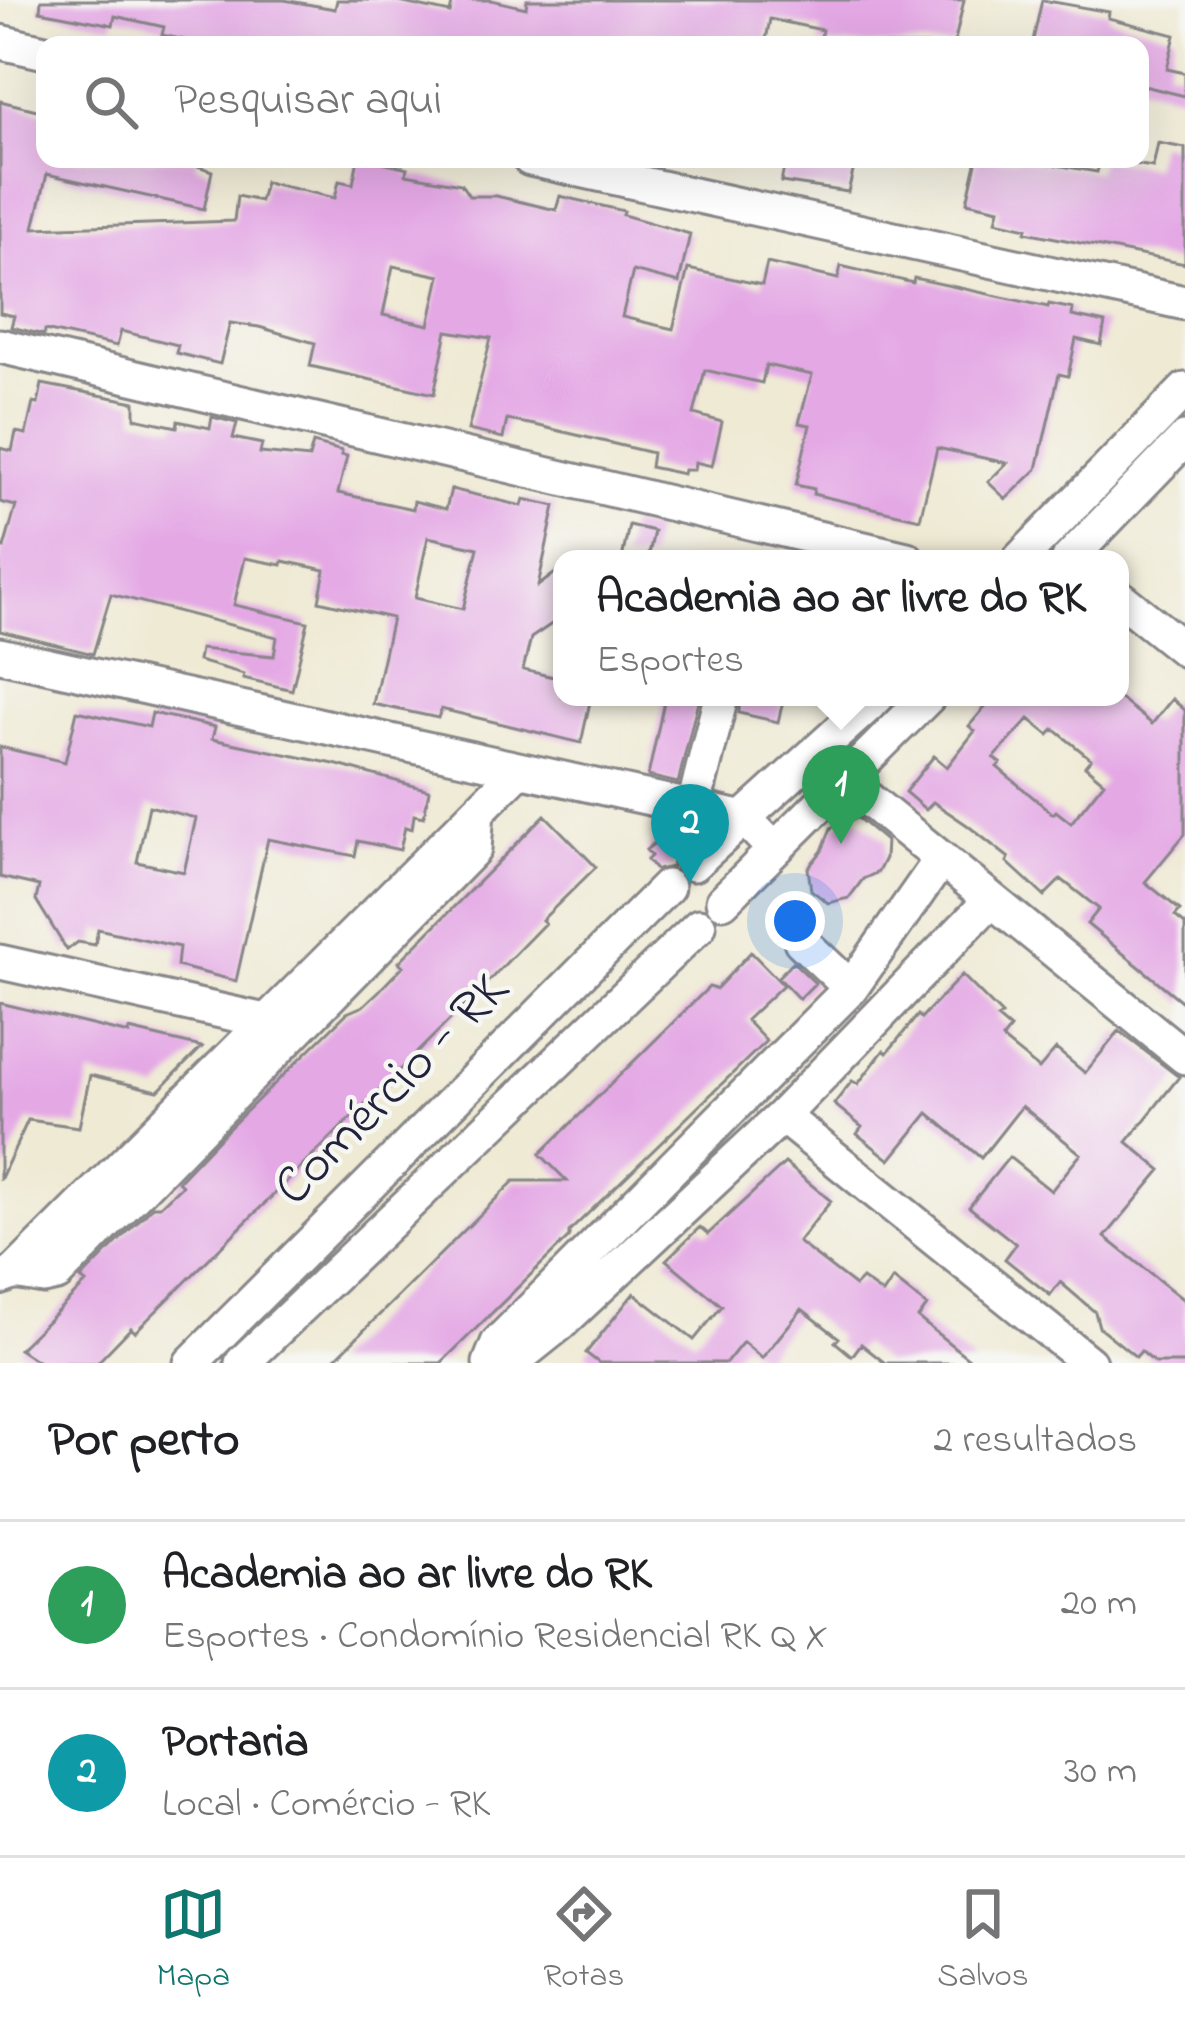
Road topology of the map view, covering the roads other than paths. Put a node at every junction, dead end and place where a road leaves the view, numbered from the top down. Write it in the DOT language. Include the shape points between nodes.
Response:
graph roads {
  1 [pos="0,42"];
  2 [pos="36,50"];
  3 [pos="571,168"];
  4 [pos="1185,303"];
  5 [pos="0,346"];
  6 [pos="1185,390"];
  7 [pos="1185,439"];
  8 [pos="869,550"];
  9 [pos="1052,550"];
  10 [pos="1054,550"];
  11 [pos="1129,605"];
  12 [pos="1185,650"];
  13 [pos="0,655"];
  14 [pos="719,706"];
  15 [pos="868,706"];
  16 [pos="919,706"];
  17 [pos="815,756"];
  18 [pos="517,772"];
  19 [pos="844,781"];
  20 [pos="693,809"];
  21 [pos="477,812"];
  22 [pos="745,819"];
  23 [pos="774,849"];
  24 [pos="940,861"];
  25 [pos="693,865"];
  26 [pos="667,887"];
  27 [pos="723,901"];
  28 [pos="990,901"];
  29 [pos="699,926"];
  30 [pos="801,941"];
  31 [pos="0,962"];
  32 [pos="570,984"];
  33 [pos="851,988"];
  34 [pos="535,1017"];
  35 [pos="601,1018"];
  36 [pos="270,1022"];
  37 [pos="567,1051"];
  38 [pos="1185,1057"];
  39 [pos="782,1116"];
  40 [pos="345,1212"];
  41 [pos="373,1237"];
  42 [pos="7,1275"];
  43 [pos="561,1323"];
  44 [pos="510,1361"];
  45 [pos="191,1363"];
  46 [pos="242,1363"];
  47 [pos="557,1363"];
  48 [pos="1089,1363"];
  1 -- 2 [label="street"];
  3 -- 4 [label="street"];
  5 -- 8 [label="street"];
  6 -- 9 [label="street"];
  7 -- 10 [label="street"];
  11 -- 12 [label="street"];
  13 -- 18 [label="street"];
  14 -- 20 [label="street"];
  15 -- 17 [label="street"];
  16 -- 19 [label="street"];
  17 -- 19 [label="street"];
  17 -- 22 [label="street"];
  18 -- 20 [label="street"];
  18 -- 21 [label="street"];
  19 -- 23 [label="street"];
  19 -- 24 [label="street"];
  20 -- 22 [label="street"];
  21 -- 36 [label="street"];
  21 -- 42 [label="street" via="474,849 57,1274"];
  22 -- 23 [label="street"];
  22 -- 25 [label="street"];
  23 -- 27 [label="street"];
  24 -- 28 [label="street"];
  24 -- 33 [label="street"];
  26 -- 32 [label="street, Comércio - RK"];
  28 -- 38 [label="street"];
  28 -- 39 [label="street"];
  29 -- 35 [label="street, Comércio - RK"];
  30 -- 33 [label="street"];
  31 -- 36 [label="street"];
  32 -- 34 [label="street, Comércio - RK"];
  32 -- 35 [label="street"];
  33 -- 44 [label="street" via="498,1343"];
  34 -- 37 [label="street"];
  34 -- 40 [label="street, Comércio - RK"];
  35 -- 37 [label="street, Comércio - RK"];
  36 -- 42 [label="street"];
  37 -- 41 [label="street, Comércio - RK"];
  39 -- 43 [label="street"];
  39 -- 48 [label="street"];
  40 -- 41 [label="street"];
  40 -- 45 [label="street, Comércio - RK"];
  41 -- 46 [label="street, Comércio - RK"];
  43 -- 44 [label="street"];
  43 -- 47 [label="street"];
}
